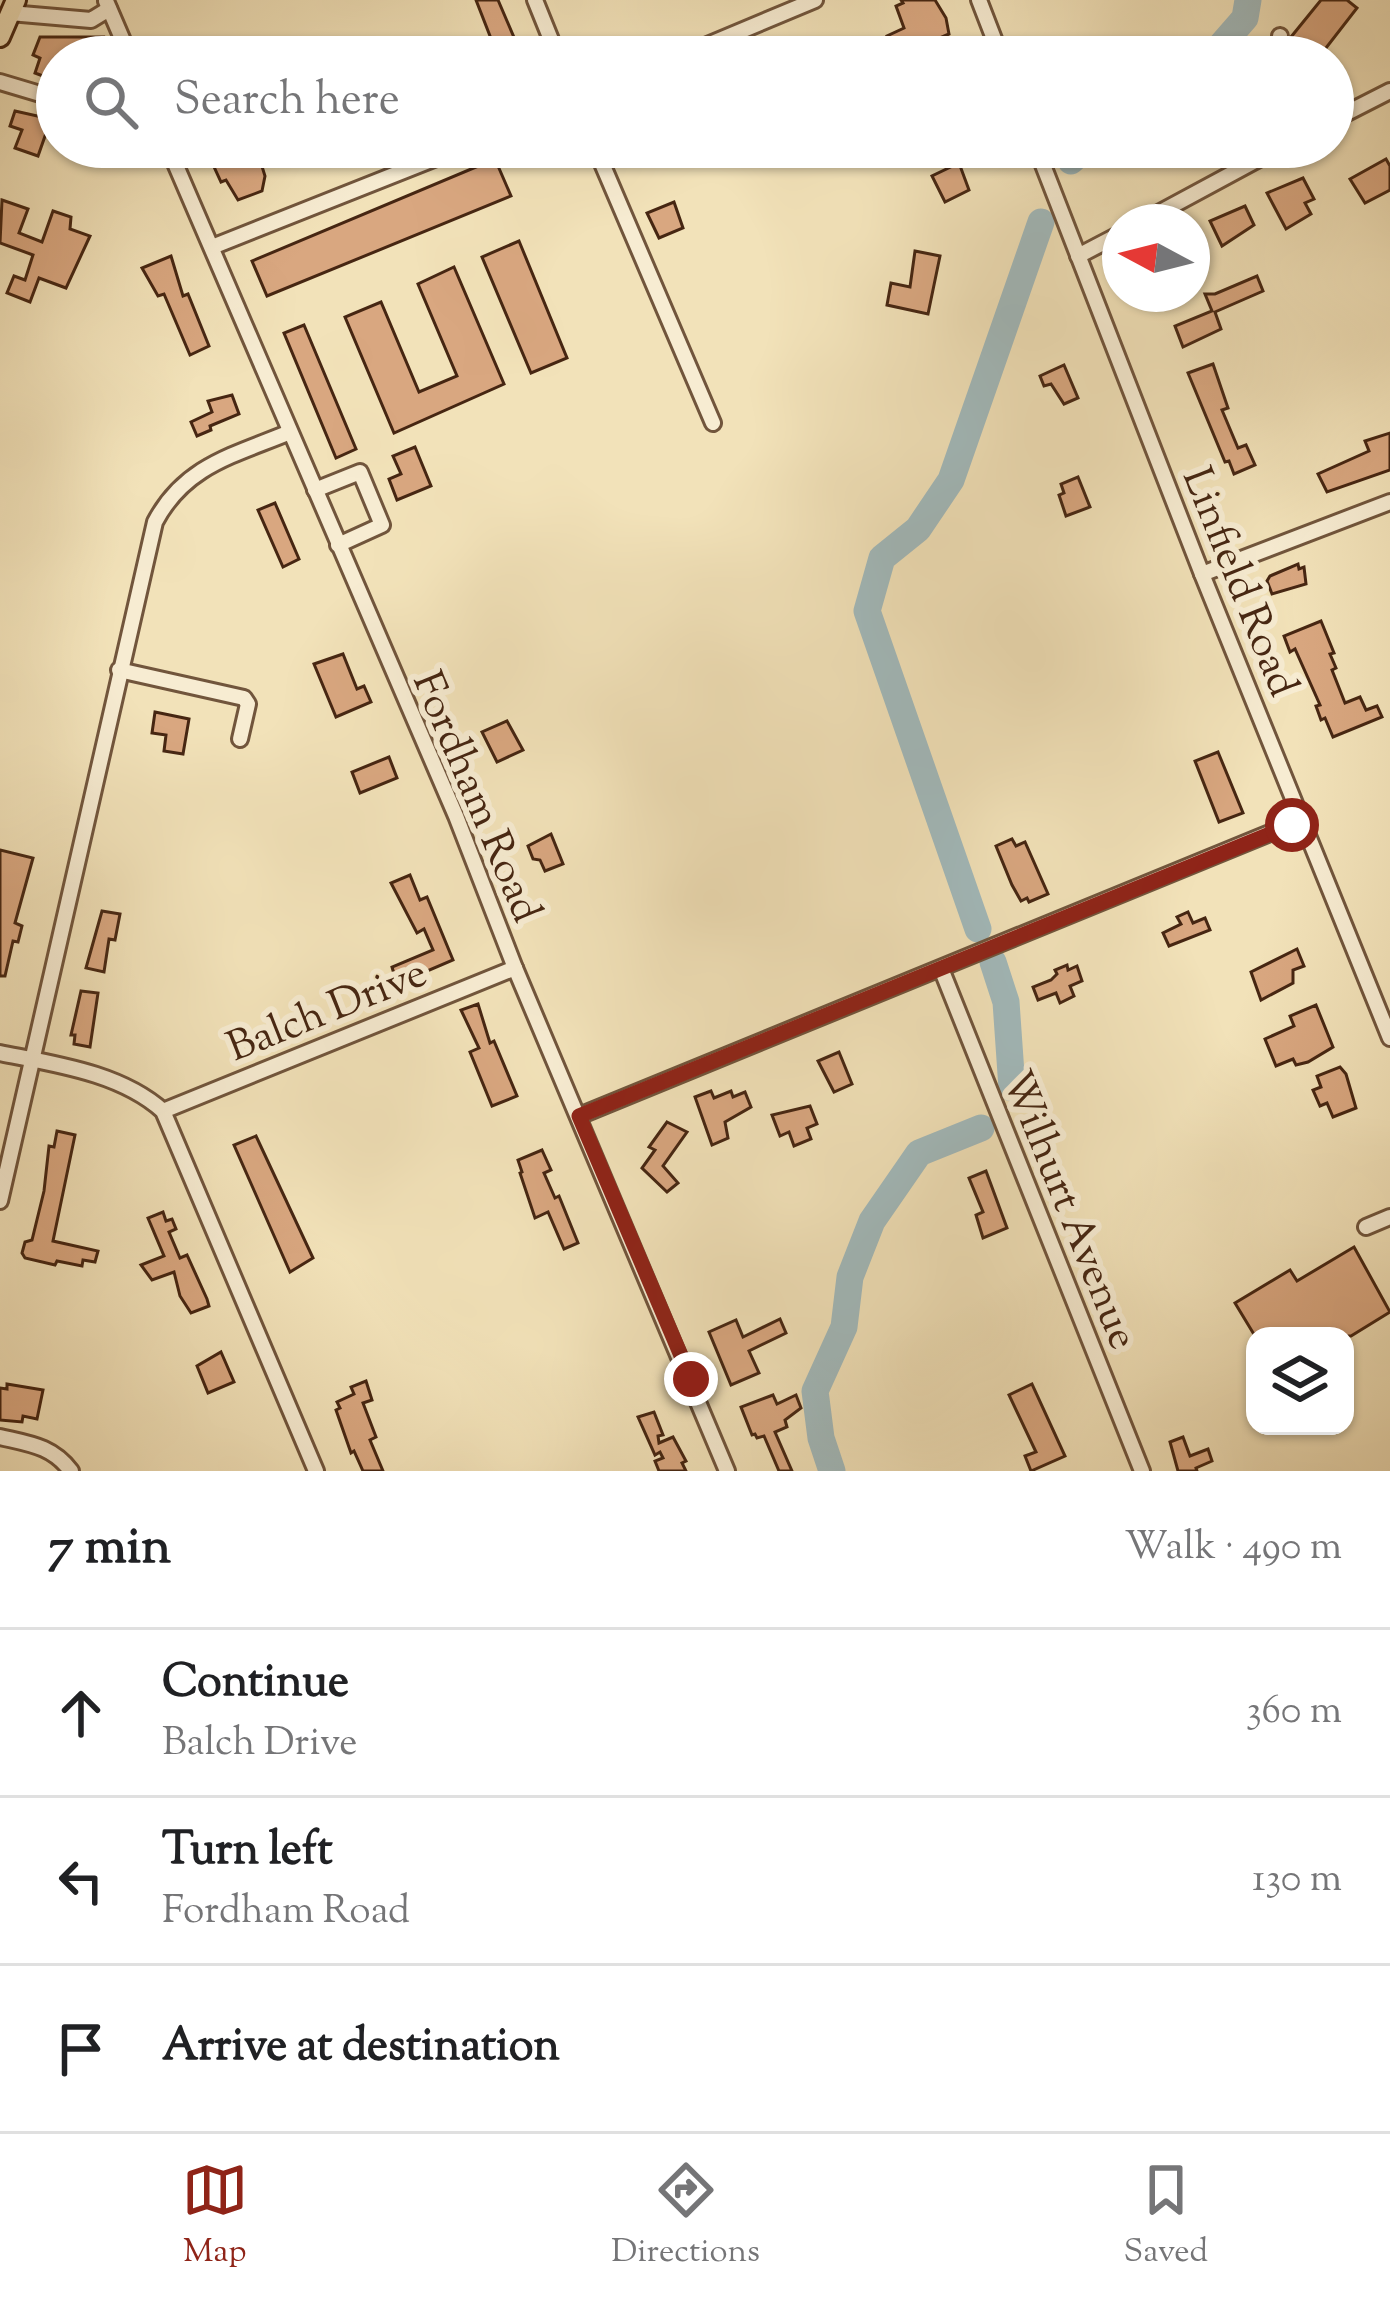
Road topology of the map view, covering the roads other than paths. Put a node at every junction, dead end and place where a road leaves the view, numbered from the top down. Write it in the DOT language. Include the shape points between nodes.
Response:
graph roads {
  1 [pos="535,0"];
  2 [pos="815,0"];
  3 [pos="979,0"];
  4 [pos="107,4"];
  5 [pos="13,6"];
  6 [pos="121,36"];
  7 [pos="550,36"];
  8 [pos="729,36"];
  9 [pos="993,36"];
  10 [pos="0,37"];
  11 [pos="3,83"];
  12 [pos="1390,91"];
  13 [pos="36,92"];
  14 [pos="0,102"];
  15 [pos="1354,109"];
  16 [pos="177,168"];
  17 [pos="411,168"];
  18 [pos="604,168"];
  19 [pos="1044,168"];
  20 [pos="1242,168"];
  21 [pos="1175,204"];
  22 [pos="1102,243"];
  23 [pos="212,247"];
  24 [pos="1078,256"];
  25 [pos="713,423"];
  26 [pos="290,431"];
  27 [pos="315,490"];
  28 [pos="1390,502"];
  29 [pos="338,545"];
  30 [pos="1202,574"];
  31 [pos="119,670"];
  32 [pos="240,739"];
  33 [pos="1304,819"];
  34 [pos="515,968"];
  35 [pos="942,971"];
  36 [pos="1390,1038"];
  37 [pos="0,1053"];
  38 [pos="31,1060"];
  39 [pos="163,1111"];
  40 [pos="579,1116"];
  41 [pos="0,1201"];
  42 [pos="1390,1217"];
  43 [pos="1366,1227"];
  44 [pos="0,1437"];
  45 [pos="71,1471"];
  46 [pos="316,1471"];
  47 [pos="727,1471"];
  48 [pos="1142,1471"];
  1 -- 7 [label="street"];
  2 -- 8 [label="street"];
  3 -- 9 [label="street"];
  4 -- 5 [label="street" via="91,20"];
  4 -- 6 [label="street"];
  5 -- 10 [label="main road"];
  11 -- 13 [label="street"];
  11 -- 14 [label="street"];
  12 -- 15 [label="street"];
  16 -- 23 [label="street, Fordham Road"];
  17 -- 23 [label="street"];
  18 -- 25 [label="street"];
  19 -- 24 [label="street, Linfield Road"];
  20 -- 21 [label="street"];
  22 -- 24 [label="street"];
  23 -- 26 [label="street, Fordham Road"];
  24 -- 30 [label="street, Linfield Road"];
  26 -- 27 [label="street, Fordham Road"];
  26 -- 31 [label="street" via="206,466 166,499"];
  27 -- 29 [label="street, Fordham Road"];
  27 -- 29 [label="street" via="360,472 382,525"];
  28 -- 30 [label="street"];
  29 -- 34 [label="street, Fordham Road"];
  30 -- 33 [label="street, Linfield Road"];
  31 -- 32 [label="street" via="244,698"];
  31 -- 38 [label="street"];
  33 -- 35 [label="street"];
  33 -- 36 [label="street, Linfield Road"];
  34 -- 39 [label="street, Balch Drive"];
  34 -- 40 [label="street, Fordham Road"];
  35 -- 40 [label="street"];
  35 -- 48 [label="street, Wilhurt Avenue"];
  37 -- 38 [label="street"];
  38 -- 39 [label="street" via="122,1084"];
  38 -- 41 [label="street"];
  39 -- 46 [label="street"];
  40 -- 47 [label="street, Fordham Road"];
  42 -- 43 [label="street"];
  44 -- 45 [label="street" via="42,1446"];
}
